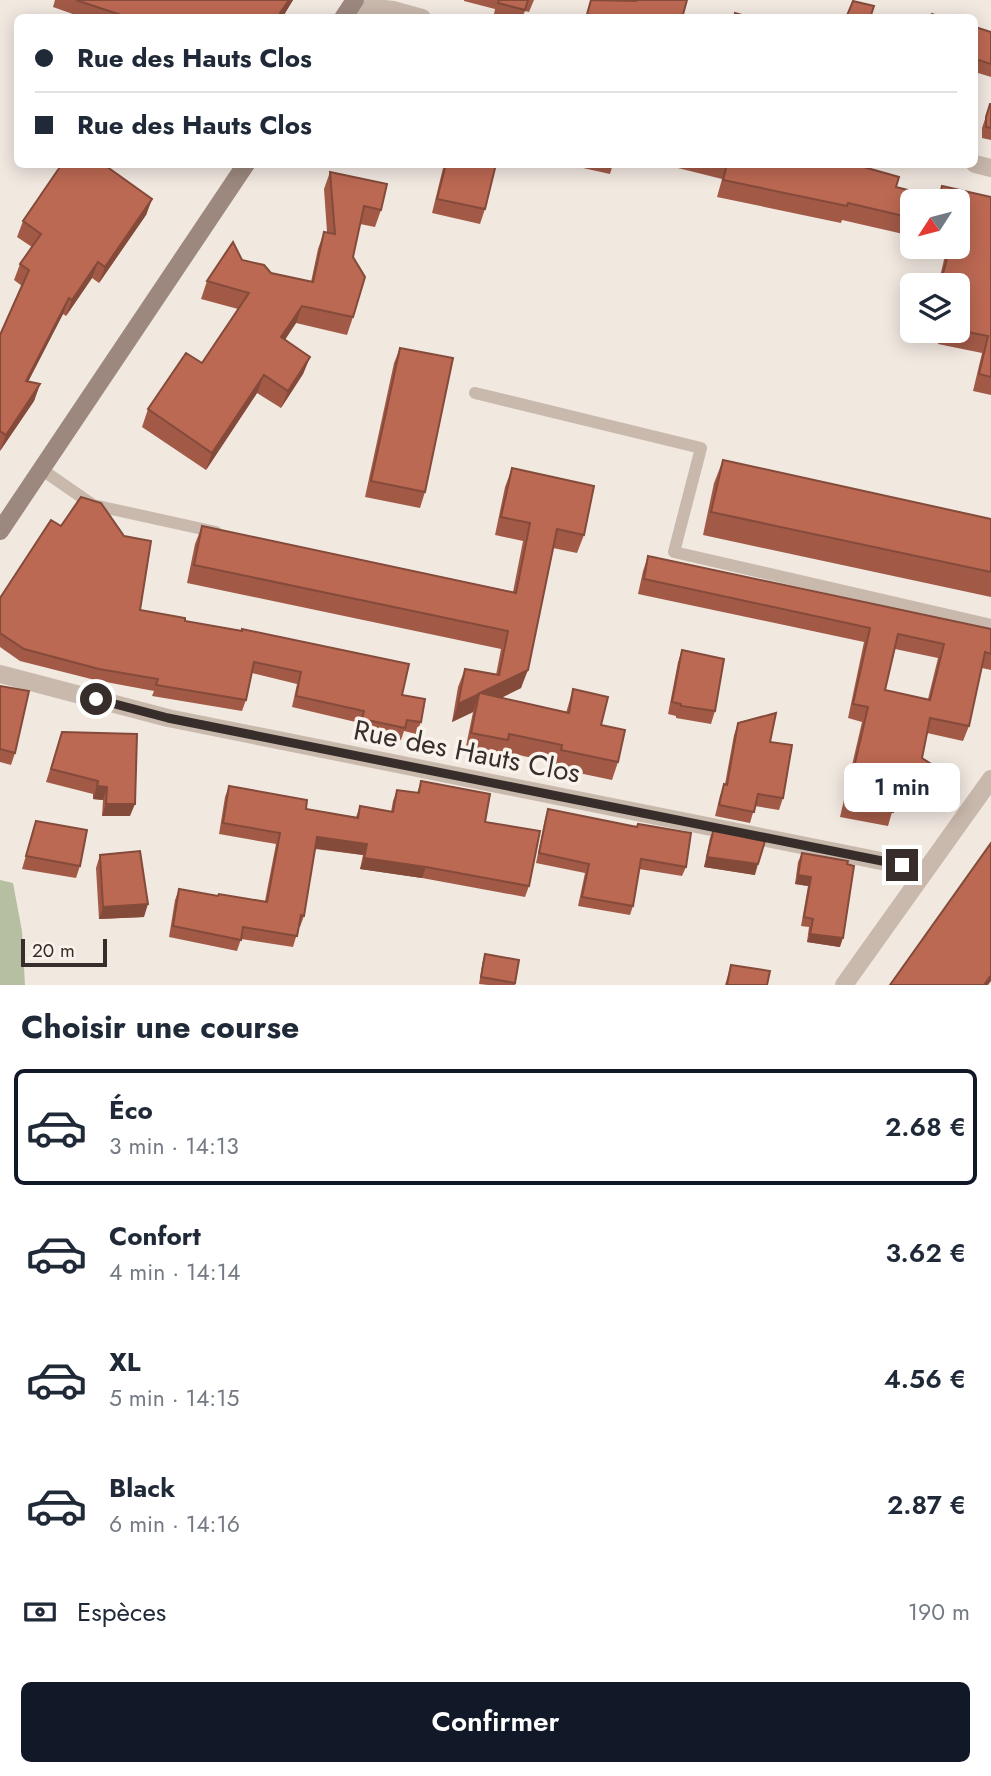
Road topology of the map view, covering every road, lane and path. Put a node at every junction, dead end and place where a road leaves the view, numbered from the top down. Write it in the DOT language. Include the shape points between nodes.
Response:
graph roads {
  1 [pos="350,8"];
  2 [pos="408,14"];
  3 [pos="243,168"];
  4 [pos="475,393"];
  5 [pos="41,469"];
  6 [pos="0,531"];
  7 [pos="229,535"];
  8 [pos="991,625"];
  9 [pos="0,674"];
  10 [pos="991,779"];
  11 [pos="926,870"];
  12 [pos="844,985"];
  1 -- 2 [label="street"];
  3 -- 5 [label="main road"];
  4 -- 8 [label="lane" via="701,448 674,552"];
  5 -- 6 [label="main road"];
  5 -- 7 [label="lane" via="93,505"];
  9 -- 11 [label="street, Rue des Hauts Clos" via="168,718"];
  10 -- 11 [label="street"];
  11 -- 12 [label="street"];
}
